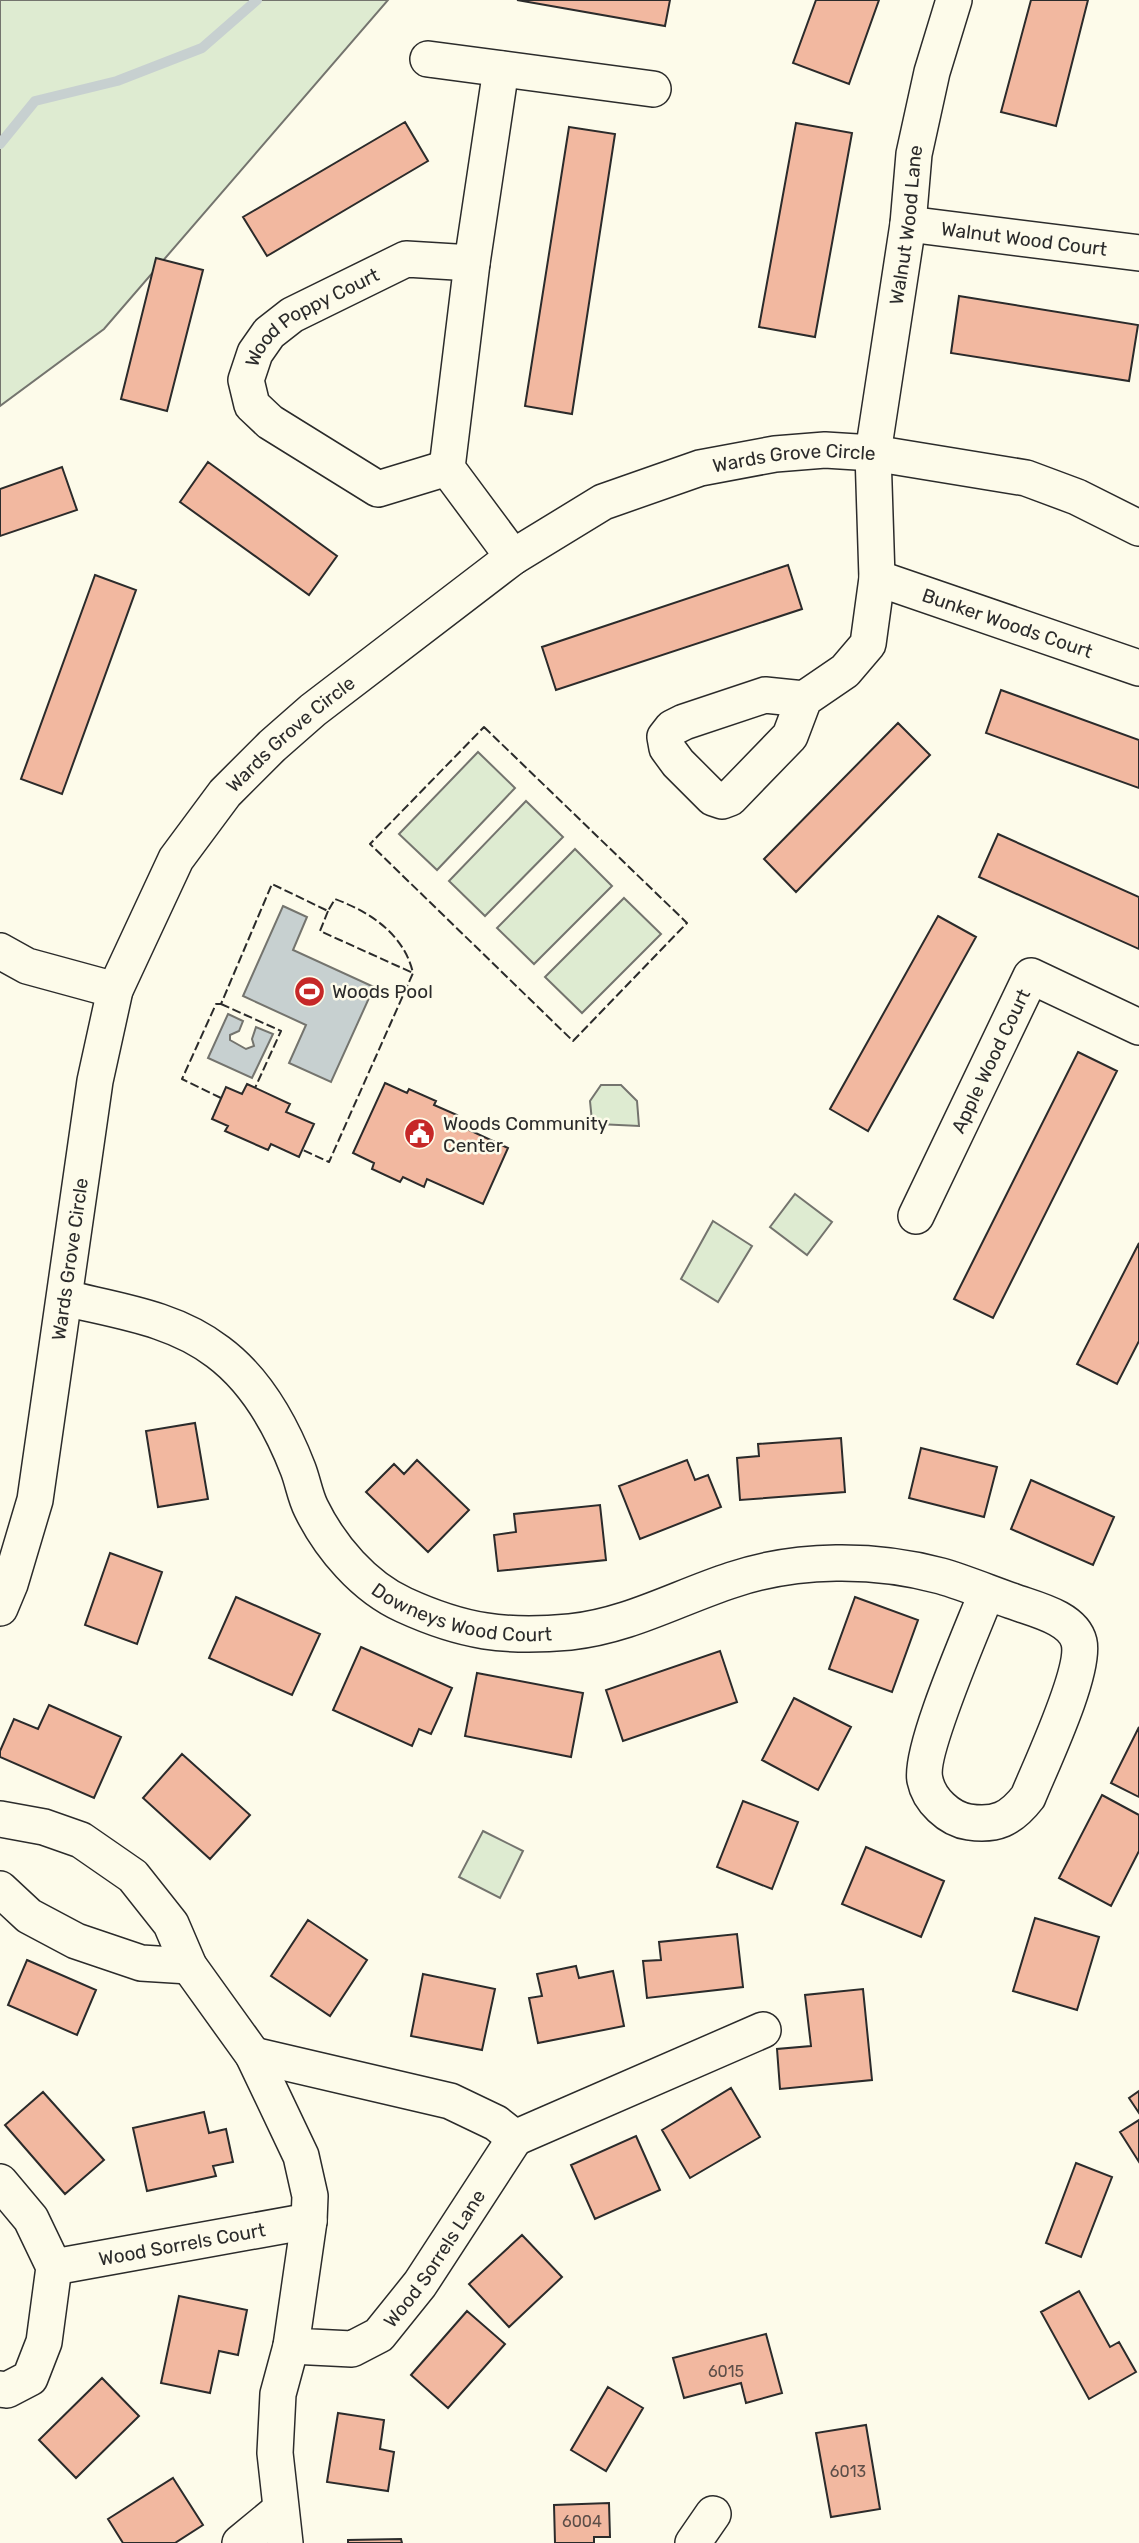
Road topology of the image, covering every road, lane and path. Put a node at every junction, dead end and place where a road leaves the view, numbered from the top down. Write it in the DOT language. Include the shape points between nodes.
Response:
graph roads {
  1 [pos="954,0"];
  2 [pos="428,60"];
  3 [pos="501,69"];
  4 [pos="653,89"];
  5 [pos="908,224"];
  6 [pos="1139,253"];
  7 [pos="472,263"];
  8 [pos="873,453"];
  9 [pos="447,468"];
  10 [pos="1139,528"];
  11 [pos="513,557"];
  12 [pos="877,578"];
  13 [pos="1139,668"];
  14 [pos="804,699"];
  15 [pos="0,951"];
  16 [pos="115,990"];
  17 [pos="1139,1027"];
  18 [pos="916,1216"];
  19 [pos="65,1298"];
  20 [pos="987,1592"];
  21 [pos="0,1608"];
  22 [pos="0,1819"];
  23 [pos="0,1889"];
  24 [pos="189,1966"];
  25 [pos="762,2030"];
  26 [pos="253,2055"];
  27 [pos="515,2137"];
  28 [pos="0,2182"];
  29 [pos="309,2221"];
  30 [pos="54,2267"];
  31 [pos="291,2346"];
  32 [pos="0,2389"];
  33 [pos="713,2514"];
  34 [pos="282,2527"];
  35 [pos="240,2543"];
  36 [pos="693,2543"];
  1 -- 5 [label="street, Walnut Wood Lane" via="914,154"];
  2 -- 3 [label="street"];
  3 -- 4 [label="street"];
  3 -- 7 [label="street"];
  5 -- 6 [label="street, Walnut Wood Court"];
  5 -- 8 [label="street, Walnut Wood Lane"];
  7 -- 9 [label="street"];
  7 -- 9 [label="street, Wood Poppy Court" via="407,259 292,315 269,333 246,380 252,405 270,422 378,489"];
  8 -- 10 [label="street, Wards Grove Circle" via="1026,478"];
  8 -- 11 [label="street, Wards Grove Circle" via="775,454 700,468 603,502"];
  8 -- 12 [label="street, Walnut Wood Lane"];
  9 -- 11 [label="street"];
  11 -- 16 [label="street, Wards Grove Circle" via="313,710 225,793 176,859"];
  12 -- 13 [label="street, Bunker Woods Court"];
  12 -- 14 [label="street, Walnut Wood Lane" via="868,644 845,671"];
  15 -- 16 [label="street" via="27,965"];
  16 -- 19 [label="street, Wards Grove Circle" via="95,1081"];
  17 -- 18 [label="street, Apple Wood Court" via="1031,976"];
  19 -- 20 [label="street, Downeys Wood Court" via="164,1322 219,1353 270,1410 318,1522 347,1561 399,1603 449,1624 504,1634 570,1632 650,1613 732,1579 809,1564 902,1568"];
  19 -- 21 [label="street, Wards Grove Circle" via="35,1500"];
  20 -- 20 [label="street, Downeys Wood Court" via="1053,1616 1071,1628 1079,1638 1081,1656 1028,1797 1020,1808 988,1825 962,1821 946,1812 938,1806 925,1779 927,1748"];
  22 -- 24 [label="street" via="81,1840 133,1876 171,1923"];
  23 -- 24 [label="street" via="29,1916 76,1941 141,1963"];
  24 -- 26 [label="street"];
  25 -- 27 [label="street"];
  26 -- 27 [label="street" via="450,2101"];
  26 -- 29 [label="street" via="301,2156 310,2196"];
  27 -- 31 [label="street, Wood Sorrels Lane" via="420,2284 379,2336 352,2349"];
  28 -- 30 [label="street" via="31,2219"];
  29 -- 30 [label="street, Wood Sorrels Court"];
  29 -- 31 [label="street"];
  30 -- 32 [label="street" via="44,2342 30,2378"];
  31 -- 34 [label="street" via="278,2393 275,2453"];
  33 -- 36 [label="street"];
  34 -- 35 [label="street"];
}
